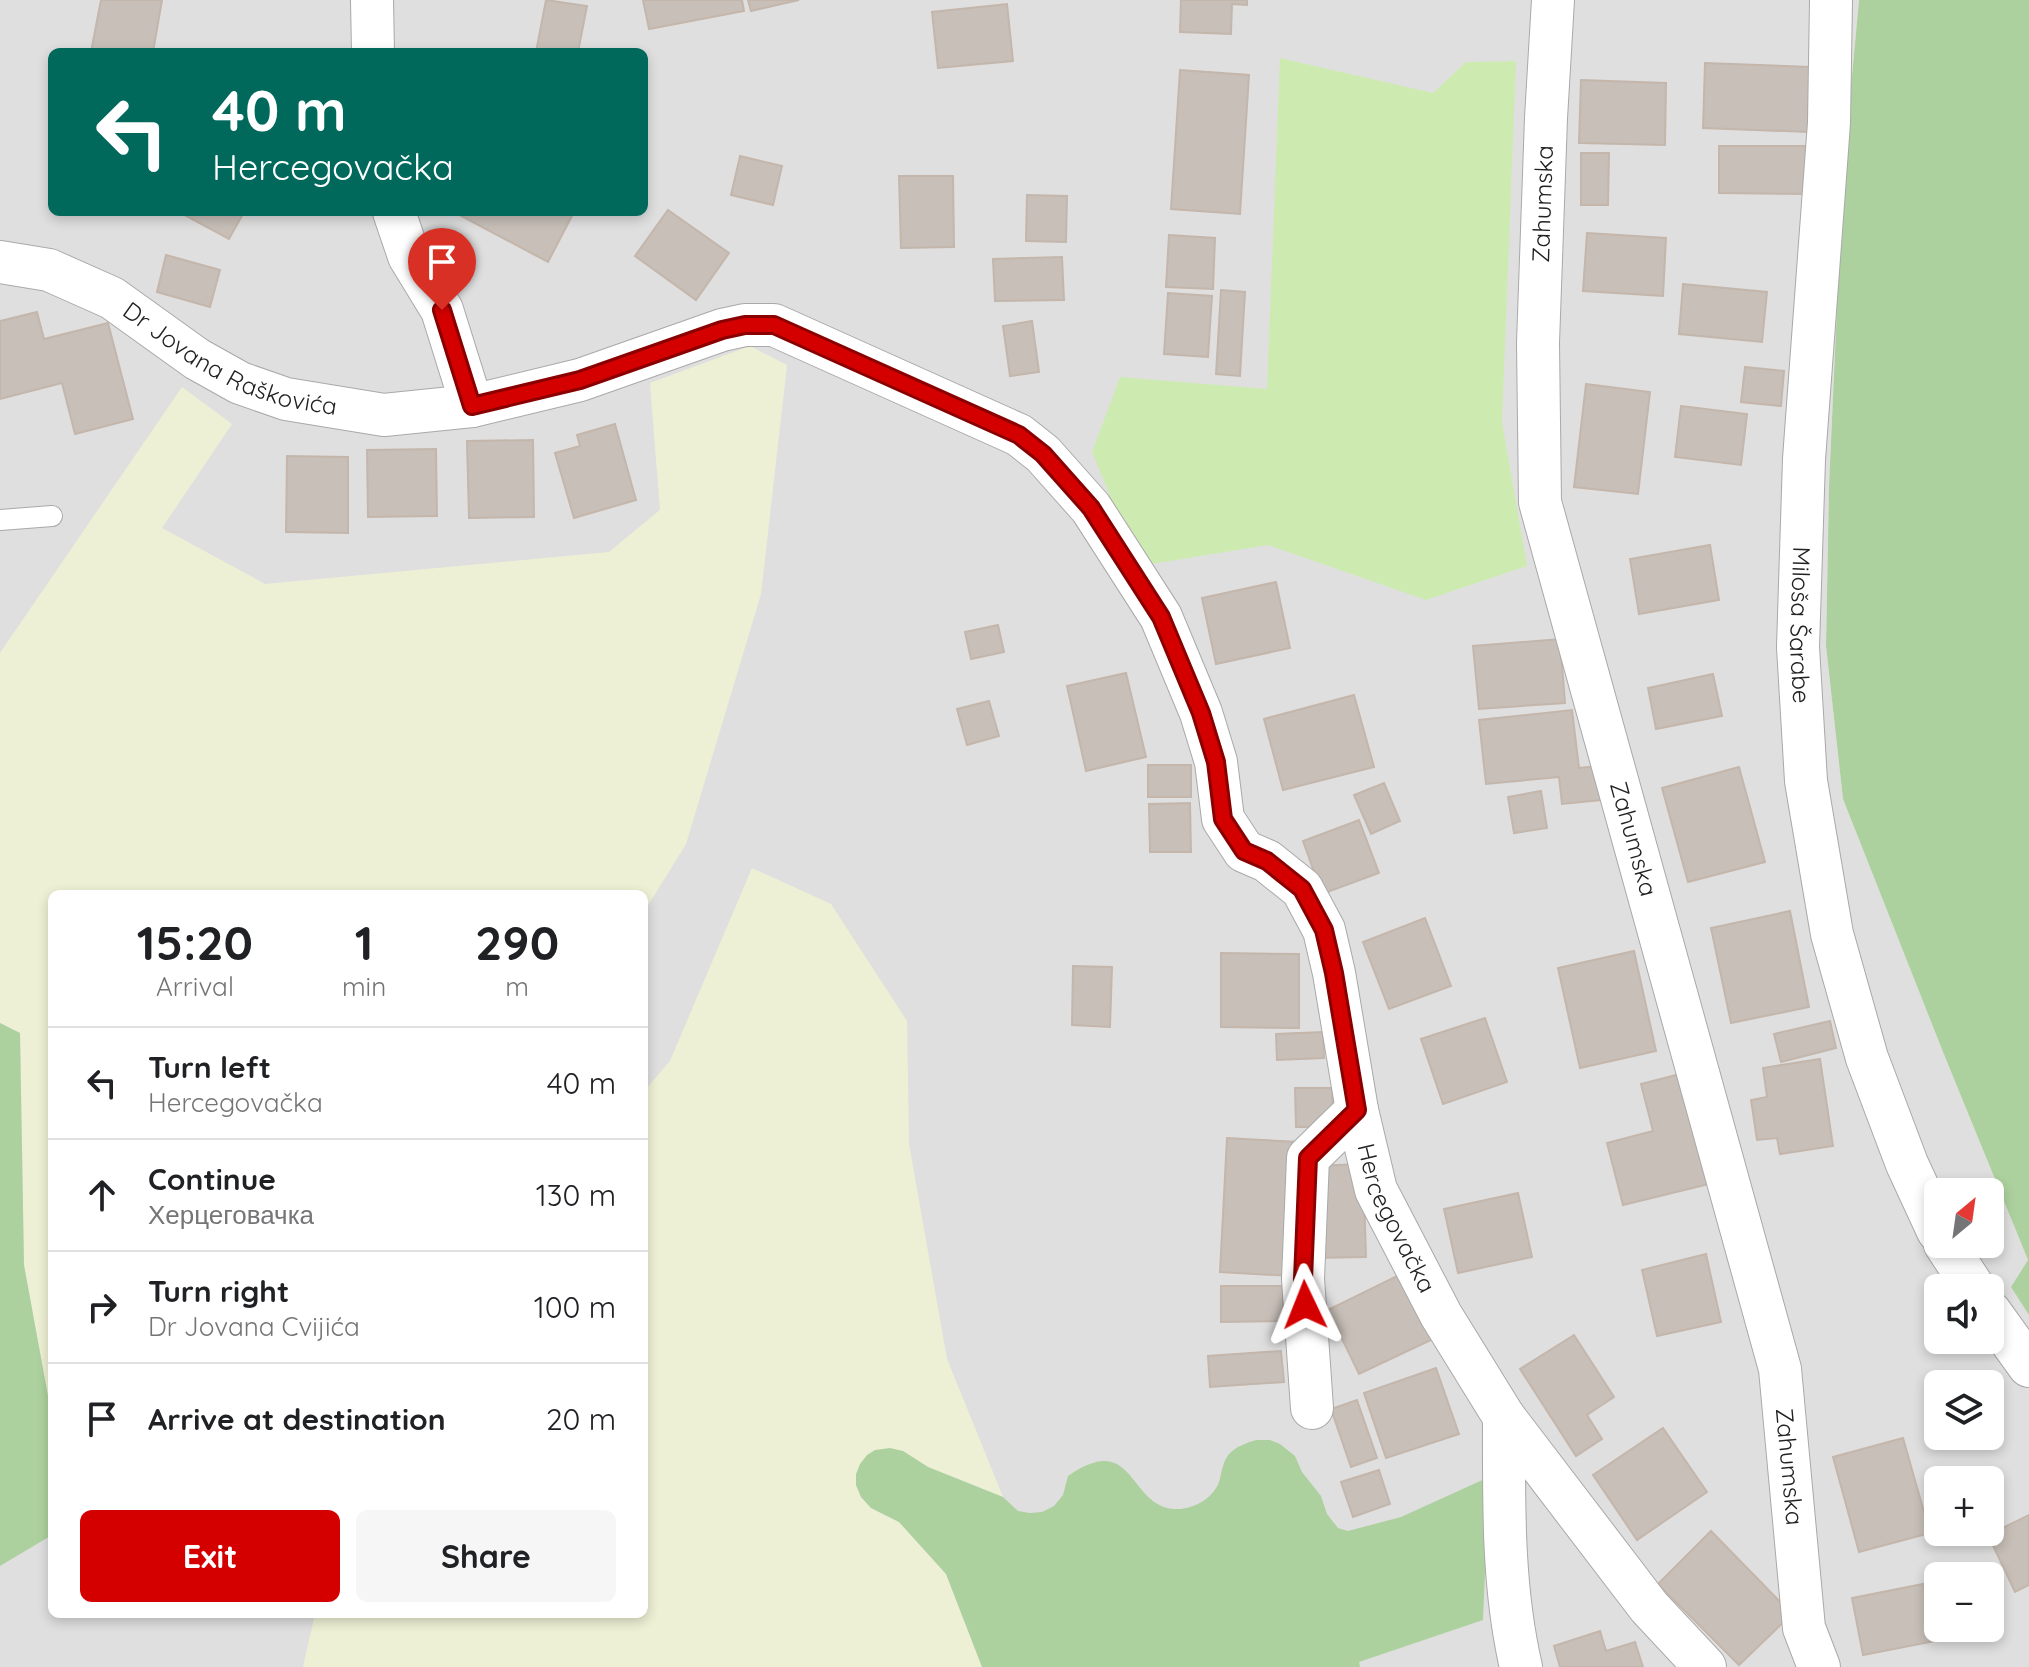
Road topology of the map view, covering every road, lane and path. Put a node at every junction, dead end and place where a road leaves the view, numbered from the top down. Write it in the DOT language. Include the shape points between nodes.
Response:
graph roads {
  1 [pos="372,0"];
  2 [pos="1553,0"];
  3 [pos="1831,0"];
  4 [pos="373,48"];
  5 [pos="395,216"];
  6 [pos="0,262"];
  7 [pos="774,325"];
  8 [pos="472,406"];
  9 [pos="52,516"];
  10 [pos="0,520"];
  11 [pos="1357,1110"];
  12 [pos="1924,1201"];
  13 [pos="2004,1331"];
  14 [pos="2029,1366"];
  15 [pos="1312,1408"];
  16 [pos="1504,1417"];
  17 [pos="1521,1667"];
  18 [pos="1705,1667"];
  19 [pos="1819,1667"];
  1 -- 4 [label="street"];
  2 -- 19 [label="street, Zahumska" via="1538,343 1540,502 1780,1369 1804,1628"];
  3 -- 12 [label="street, Miloša Šarabe" via="1829,123 1802,521 1798,647 1806,781 1832,934 1867,1058"];
  5 -- 8 [label="street" via="409,256 442,310"];
  6 -- 8 [label="street, Dr Jovana Raškovića" via="49,270 112,298 197,359 240,383 286,399 384,415"];
  7 -- 8 [label="street, Dr Jovana Raškovića" via="722,330 580,380"];
  7 -- 11 [label="street, Hercegovačka" via="1019,435 1091,508 1161,617 1201,713 1216,762 1223,819 1244,851 1267,861 1302,889 1324,930"];
  9 -- 10 [label="lane"];
  11 -- 15 [label="street" via="1308,1158 1303,1279"];
  11 -- 16 [label="street, Hercegovačka" via="1376,1190 1441,1315"];
  13 -- 14 [label="street"];
  16 -- 17 [label="street" via="1504,1537"];
  16 -- 18 [label="street, Hercegovačka" via="1649,1607"];
}
